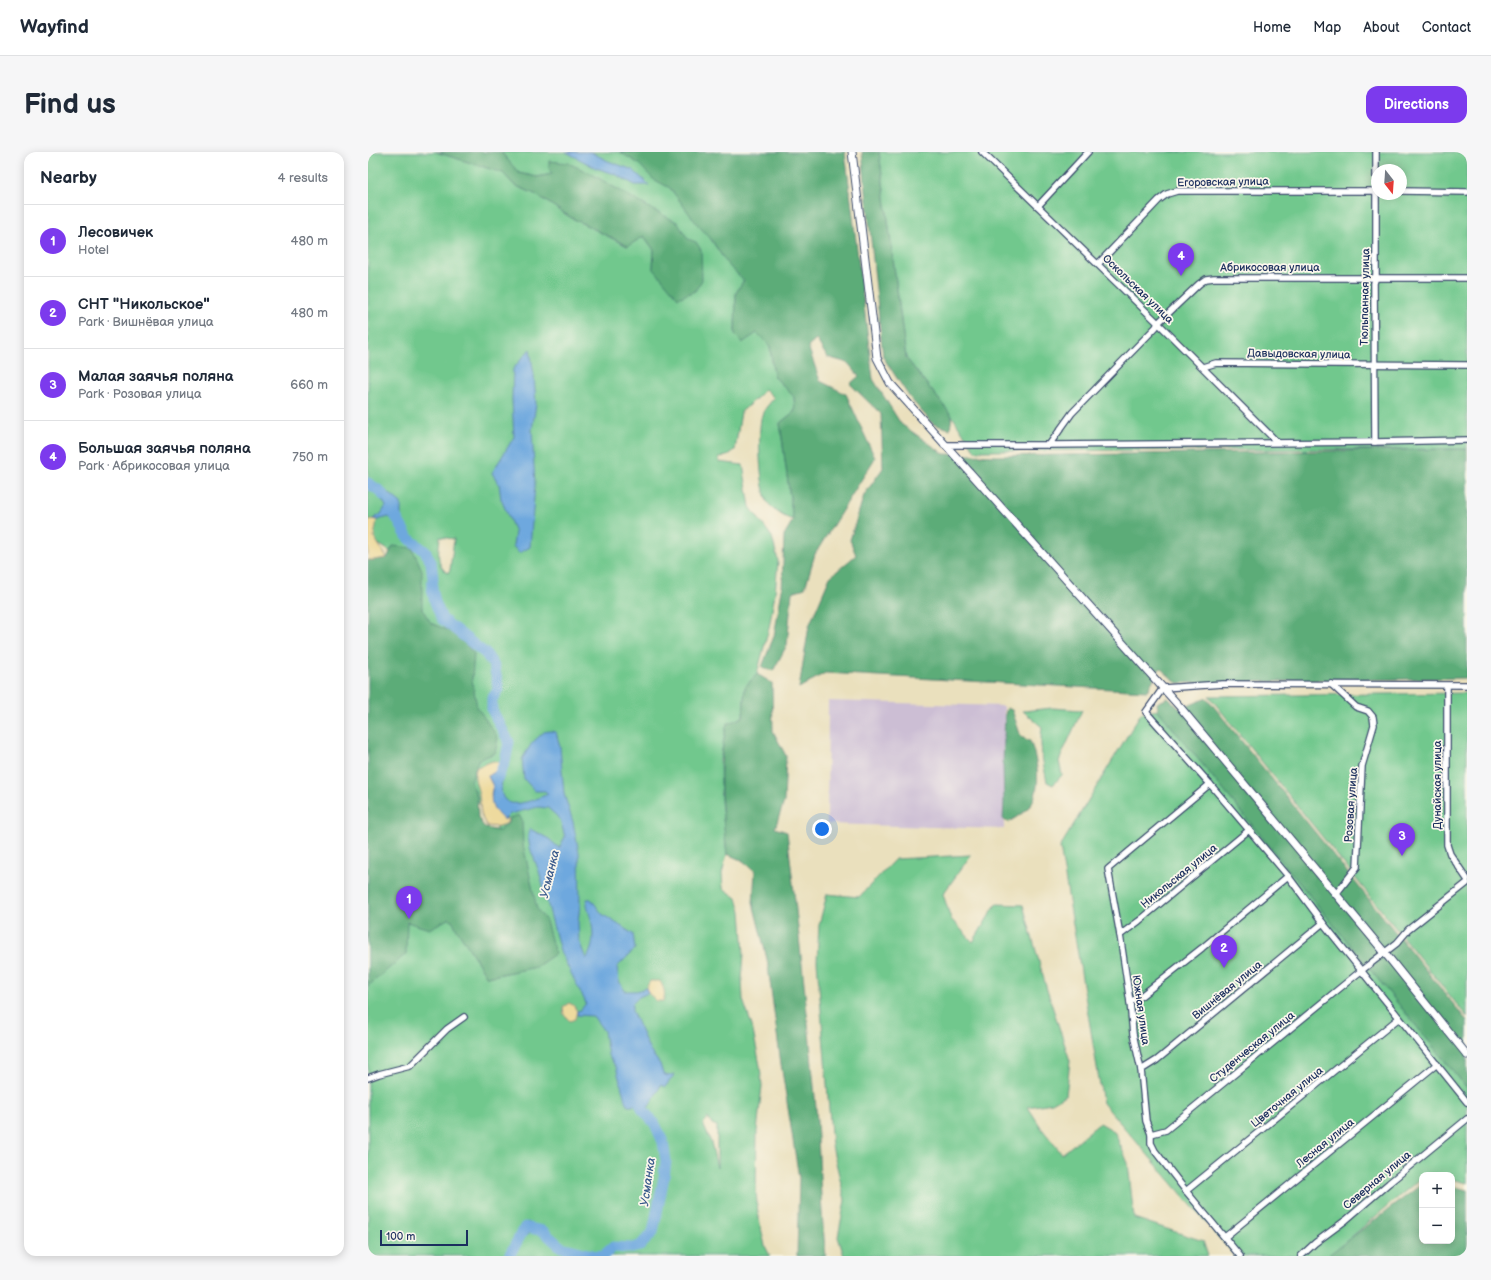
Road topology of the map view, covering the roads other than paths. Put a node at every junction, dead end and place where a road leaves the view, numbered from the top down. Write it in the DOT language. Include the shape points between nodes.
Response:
graph roads {
  1 [pos="852,152"];
  2 [pos="982,152"];
  3 [pos="1088,152"];
  4 [pos="1376,152"];
  5 [pos="1376,164"];
  6 [pos="1371,191"];
  7 [pos="1407,191"];
  8 [pos="1467,192"];
  9 [pos="1376,200"];
  10 [pos="1038,206"];
  11 [pos="1098,264"];
  12 [pos="1376,277"];
  13 [pos="1467,278"];
  14 [pos="1158,323"];
  15 [pos="1374,365"];
  16 [pos="1467,365"];
  17 [pos="1203,367"];
  18 [pos="1467,440"];
  19 [pos="1278,442"];
  20 [pos="1376,442"];
  21 [pos="944,445"];
  22 [pos="1049,445"];
  23 [pos="1331,684"];
  24 [pos="1447,686"];
  25 [pos="1467,686"];
  26 [pos="1163,688"];
  27 [pos="1210,784"];
  28 [pos="1249,830"];
  29 [pos="1288,876"];
  30 [pos="1467,879"];
  31 [pos="1467,883"];
  32 [pos="1336,894"];
  33 [pos="1323,923"];
  34 [pos="1120,935"];
  35 [pos="1385,953"];
  36 [pos="1362,970"];
  37 [pos="1130,1002"];
  38 [pos="464,1017"];
  39 [pos="1400,1018"];
  40 [pos="1467,1055"];
  41 [pos="1437,1064"];
  42 [pos="1141,1070"];
  43 [pos="368,1078"];
  44 [pos="1467,1102"];
  45 [pos="1467,1119"];
  46 [pos="1151,1134"];
  47 [pos="1186,1191"];
  48 [pos="1225,1237"];
  49 [pos="1240,1256"];
  50 [pos="1301,1256"];
  1 -- 21 [label="street" via="877,358 890,384"];
  2 -- 10 [label="street, Оскольская улица"];
  3 -- 10 [label="street"];
  4 -- 5 [label="street, Тюльпанная улица"];
  6 -- 11 [label="street, Егоровская улица" via="1177,191 1167,194 1160,200"];
  7 -- 8 [label="street"];
  9 -- 12 [label="street, Тюльпанная улица"];
  10 -- 11 [label="street, Оскольская улица"];
  11 -- 14 [label="street, Оскольская улица"];
  12 -- 13 [label="street, Абрикосовая улица"];
  12 -- 14 [label="street, Абрикосовая улица" via="1206,279"];
  12 -- 15 [label="street, Тюльпанная улица"];
  14 -- 17 [label="street, Оскольская улица"];
  14 -- 22 [label="street, Абрикосовая улица" via="1072,413"];
  15 -- 16 [label="street, Давыдовская улица"];
  15 -- 17 [label="street, Давыдовская улица" via="1216,363"];
  15 -- 20 [label="street, Тюльпанная улица"];
  17 -- 19 [label="street, Оскольская улица"];
  18 -- 20 [label="street"];
  19 -- 20 [label="street"];
  19 -- 22 [label="street"];
  21 -- 22 [label="street"];
  21 -- 26 [label="street"];
  23 -- 24 [label="street"];
  23 -- 26 [label="street" via="1223,684"];
  23 -- 32 [label="street, Розовая улица" via="1356,706 1368,711 1373,717 1374,725 1362,766 1357,868"];
  24 -- 25 [label="street"];
  24 -- 30 [label="street, Дунайская улица" via="1447,845"];
  26 -- 27 [label="street" via="1146,712"];
  26 -- 32 [label="street"];
  27 -- 28 [label="street"];
  27 -- 34 [label="street, Южная улица" via="1108,868"];
  28 -- 29 [label="street"];
  28 -- 34 [label="street, Никольская улица"];
  29 -- 33 [label="street"];
  29 -- 37 [label="street" via="1202,948"];
  31 -- 35 [label="street, Студенческая улица" via="1408,930"];
  32 -- 35 [label="street"];
  33 -- 36 [label="street"];
  33 -- 42 [label="street, Вишнёвая улица" via="1157,1060"];
  34 -- 37 [label="street, Южная улица"];
  35 -- 36 [label="street, Студенческая улица"];
  35 -- 40 [label="street"];
  36 -- 39 [label="street"];
  36 -- 46 [label="street, Студенческая улица" via="1166,1130"];
  37 -- 42 [label="street, Южная улица" via="1133,1034"];
  38 -- 43 [label="street" via="446,1029 410,1066"];
  39 -- 41 [label="street"];
  39 -- 47 [label="street, Цветочная улица"];
  41 -- 44 [label="street"];
  41 -- 48 [label="street, Лесная улица"];
  42 -- 46 [label="street, Южная улица" via="1146,1121"];
  45 -- 50 [label="street, Северная улица"];
  46 -- 47 [label="street, Южная улица" via="1151,1143 1155,1151"];
  47 -- 48 [label="street, Южная улица"];
  48 -- 49 [label="street, Южная улица"];
}
